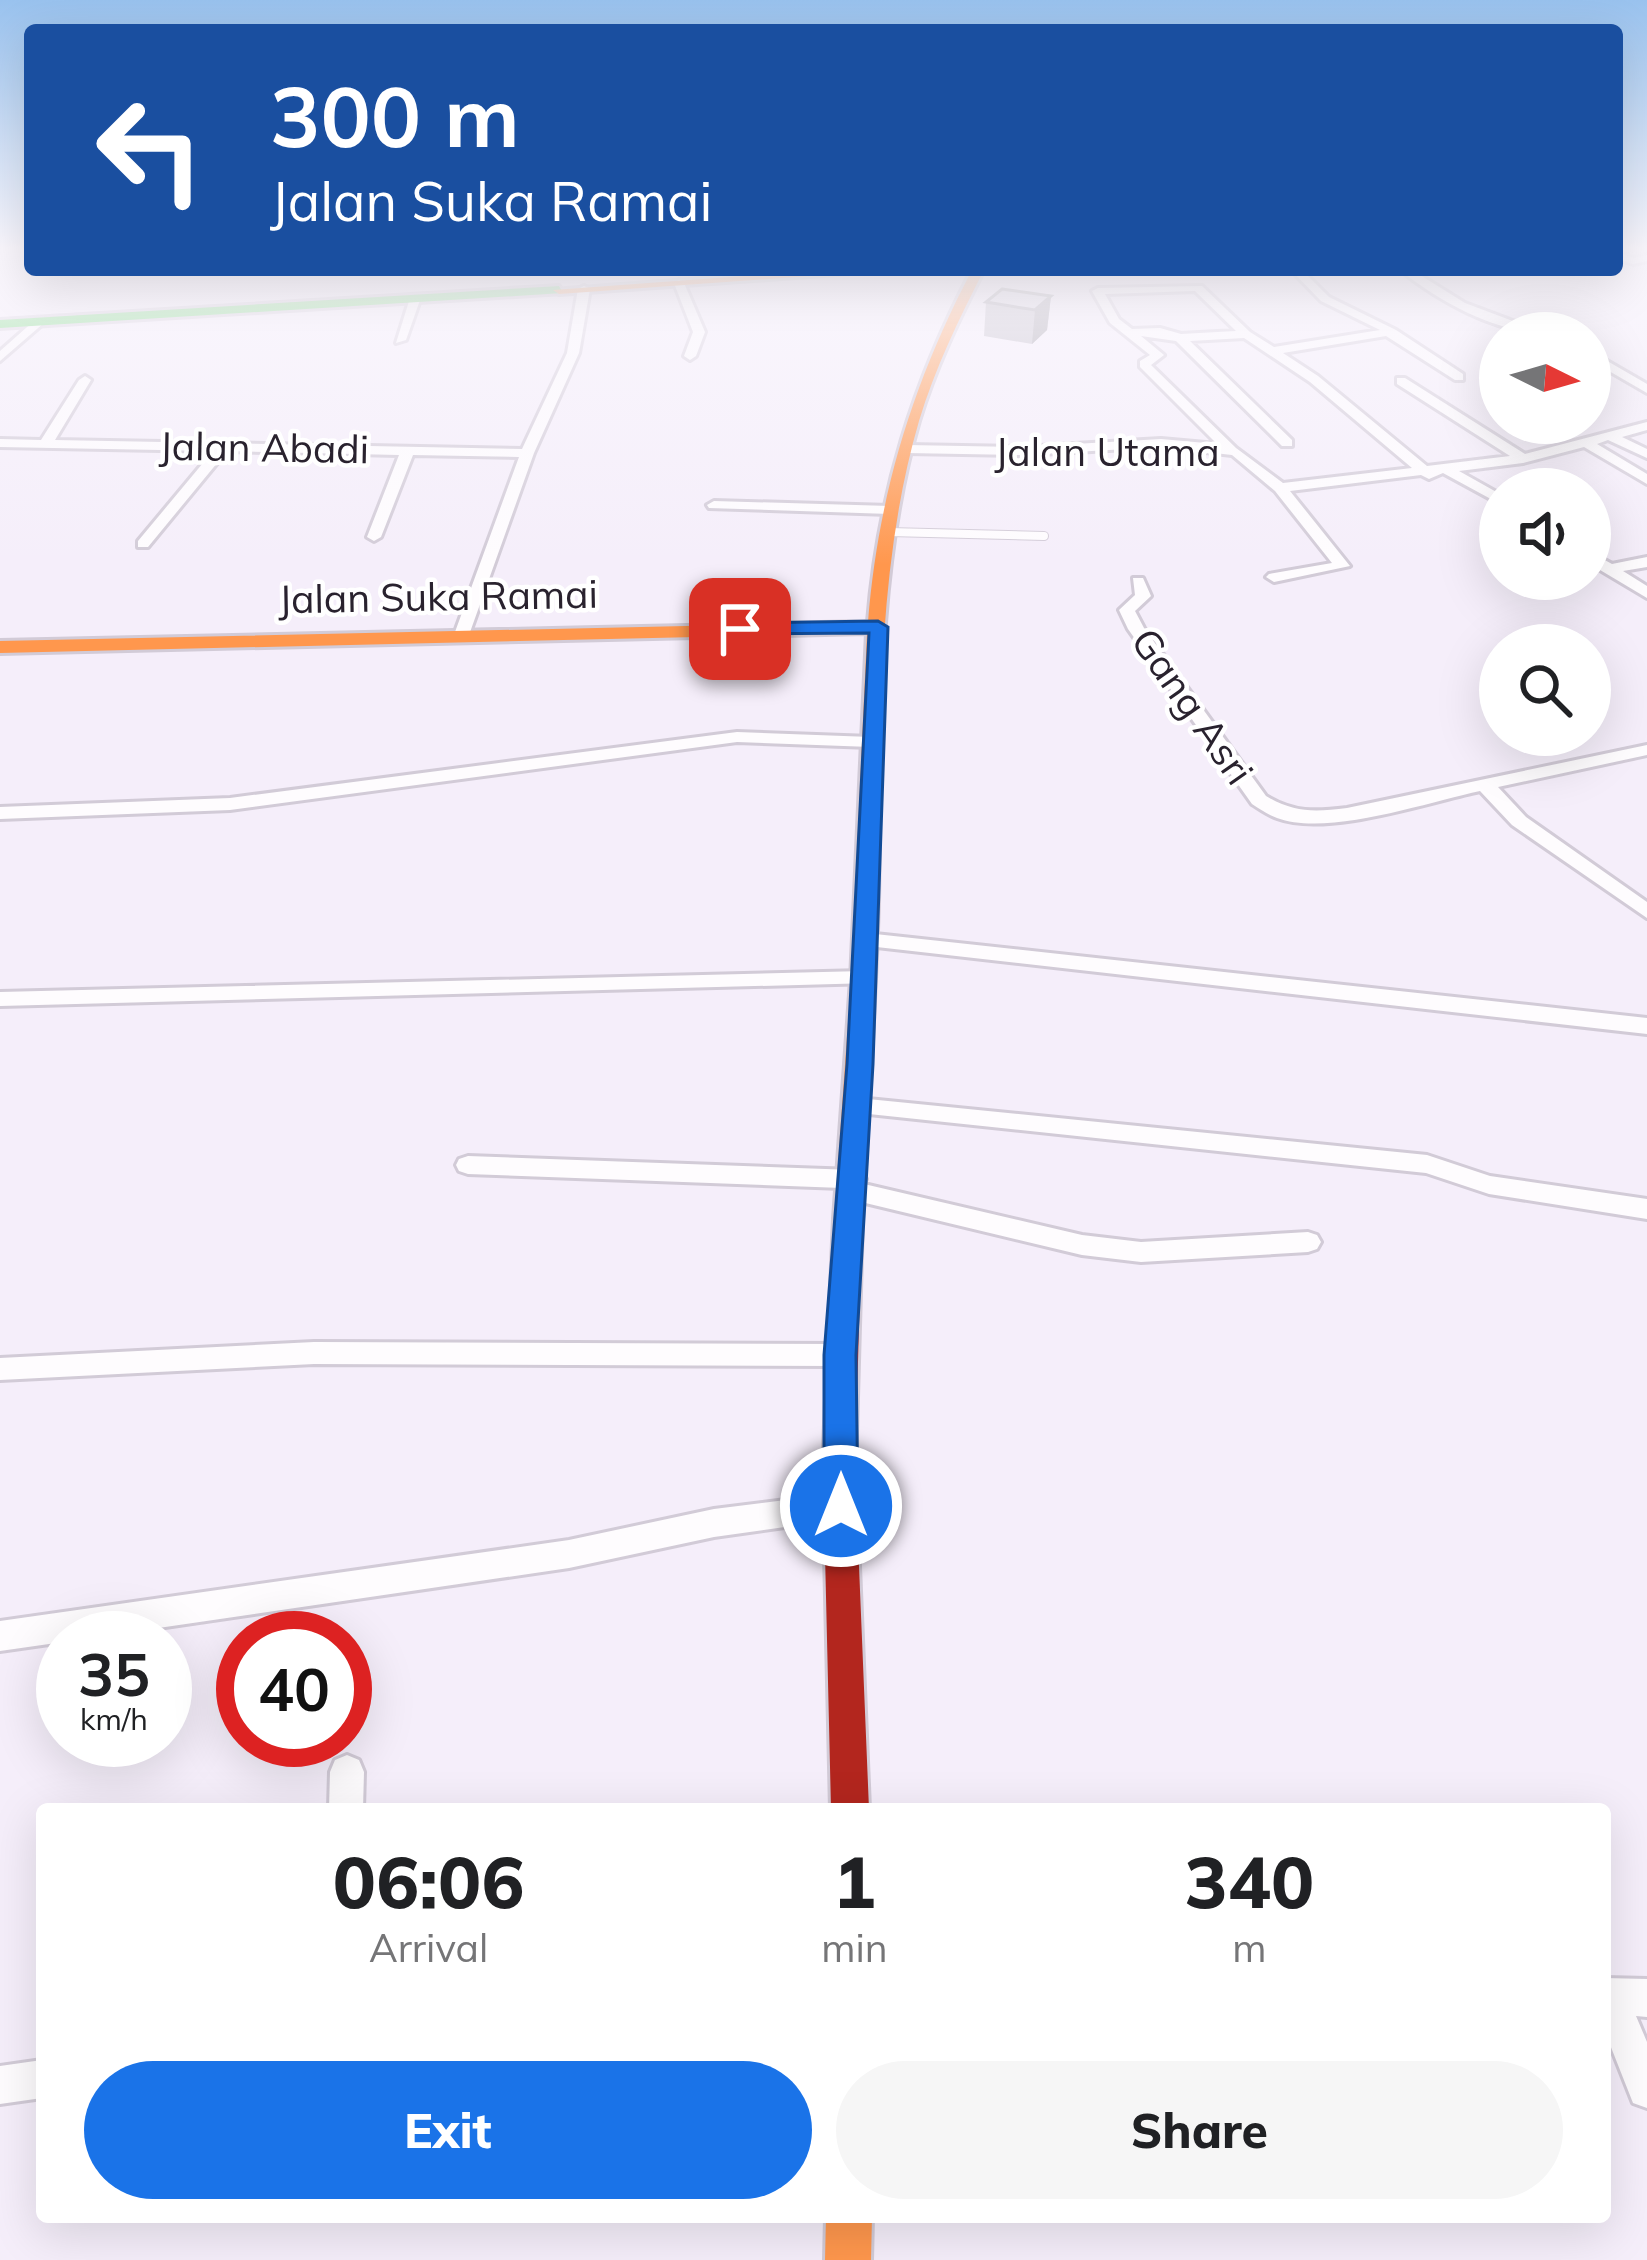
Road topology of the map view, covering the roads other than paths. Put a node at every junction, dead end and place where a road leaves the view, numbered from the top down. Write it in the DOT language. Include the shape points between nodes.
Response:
graph roads {
  1 [pos="572,354"];
  2 [pos="934,354"];
  3 [pos="1156,354"];
  4 [pos="1197,354"];
  5 [pos="1276,354"];
  6 [pos="1424,354"];
  7 [pos="1611,368"];
  8 [pos="1459,376"];
  9 [pos="85,380"];
  10 [pos="1401,381"];
  11 [pos="1647,389"];
  12 [pos="1647,426"];
  13 [pos="1612,437"];
  14 [pos="46,442"];
  15 [pos="1287,442"];
  16 [pos="1,443"];
  17 [pos="1588,444"];
  18 [pos="224,446"];
  19 [pos="907,449"];
  20 [pos="1230,449"];
  21 [pos="408,450"];
  22 [pos="527,453"];
  23 [pos="1647,454"];
  24 [pos="1523,459"];
  25 [pos="1448,470"];
  26 [pos="1429,475"];
  27 [pos="1647,480"];
  28 [pos="1280,488"];
  29 [pos="1479,488"];
  30 [pos="714,505"];
  31 [pos="888,521"];
  32 [pos="1044,536"];
  33 [pos="374,537"];
  34 [pos="143,544"];
  35 [pos="1647,562"];
  36 [pos="1611,569"];
  37 [pos="1611,570"];
  38 [pos="1274,577"];
  39 [pos="1138,581"];
  40 [pos="1647,593"];
  41 [pos="878,627"];
  42 [pos="463,632"];
  43 [pos="0,647"];
  44 [pos="871,742"];
  45 [pos="1647,750"];
  46 [pos="1484,784"];
  47 [pos="0,813"];
  48 [pos="1647,912"];
  49 [pos="866,940"];
  50 [pos="864,978"];
  51 [pos="0,999"];
  52 [pos="1647,1026"];
  53 [pos="858,1106"];
  54 [pos="468,1165"];
  55 [pos="853,1185"];
  56 [pos="1647,1209"];
  57 [pos="1308,1242"];
  58 [pos="840,1355"];
  59 [pos="0,1369"];
  60 [pos="841,1506"];
  61 [pos="0,1636"];
  62 [pos="347,1772"];
  63 [pos="346,1803"];
  64 [pos="850,1803"];
  65 [pos="1621,1998"];
  66 [pos="36,2080"];
  67 [pos="0,2085"];
  68 [pos="1647,2089"];
  69 [pos="849,2223"];
  70 [pos="848,2260"];
  1 -- 22 [label="street"];
  2 -- 19 [label="main road"];
  3 -- 20 [label="street" via="1144,364"];
  4 -- 15 [label="street"];
  5 -- 26 [label="street"];
  6 -- 8 [label="street"];
  7 -- 11 [label="street"];
  9 -- 14 [label="street"];
  10 -- 24 [label="street"];
  12 -- 13 [label="street, Jalan Utama"];
  13 -- 23 [label="street"];
  14 -- 16 [label="street, Jalan Abadi"];
  14 -- 18 [label="street, Jalan Abadi"];
  17 -- 24 [label="street, Jalan Utama"];
  17 -- 27 [label="street"];
  18 -- 21 [label="street, Jalan Abadi"];
  18 -- 34 [label="street"];
  19 -- 20 [label="street, Jalan Utama"];
  19 -- 31 [label="main road"];
  20 -- 28 [label="street, Jalan Utama"];
  21 -- 22 [label="street, Jalan Abadi"];
  21 -- 33 [label="street"];
  22 -- 42 [label="street"];
  24 -- 25 [label="street, Jalan Utama"];
  25 -- 26 [label="street, Jalan Utama"];
  25 -- 29 [label="street"];
  26 -- 28 [label="street, Jalan Utama"];
  28 -- 38 [label="street" via="1342,566"];
  30 -- 31 [label="street"];
  31 -- 32 [label="lane"];
  31 -- 41 [label="main road"];
  35 -- 36 [label="street"];
  37 -- 40 [label="street"];
  39 -- 46 [label="street, Gang Asri" via="1143,596 1127,610 1136,629 1270,808 1308,818 1347,814"];
  41 -- 42 [label="main road, Jalan Suka Ramai"];
  41 -- 44 [label="main road"];
  42 -- 43 [label="main road, Jalan Suka Ramai"];
  44 -- 47 [label="street" via="737,737 230,804"];
  44 -- 49 [label="main road"];
  45 -- 46 [label="street, Gang Asri"];
  46 -- 48 [label="street" via="1519,821"];
  49 -- 50 [label="main road"];
  49 -- 52 [label="street"];
  50 -- 51 [label="street"];
  50 -- 53 [label="main road"];
  53 -- 55 [label="main road"];
  53 -- 56 [label="street" via="1427,1164 1489,1185"];
  54 -- 55 [label="street"];
  55 -- 57 [label="street" via="1082,1246 1141,1252"];
  55 -- 58 [label="main road"];
  58 -- 59 [label="street" via="314,1353"];
  58 -- 60 [label="main road"];
  60 -- 61 [label="street"];
  60 -- 64 [label="main road"];
  62 -- 63 [label="street"];
  65 -- 68 [label="street"];
  66 -- 67 [label="street"];
  69 -- 70 [label="main road"];
}
